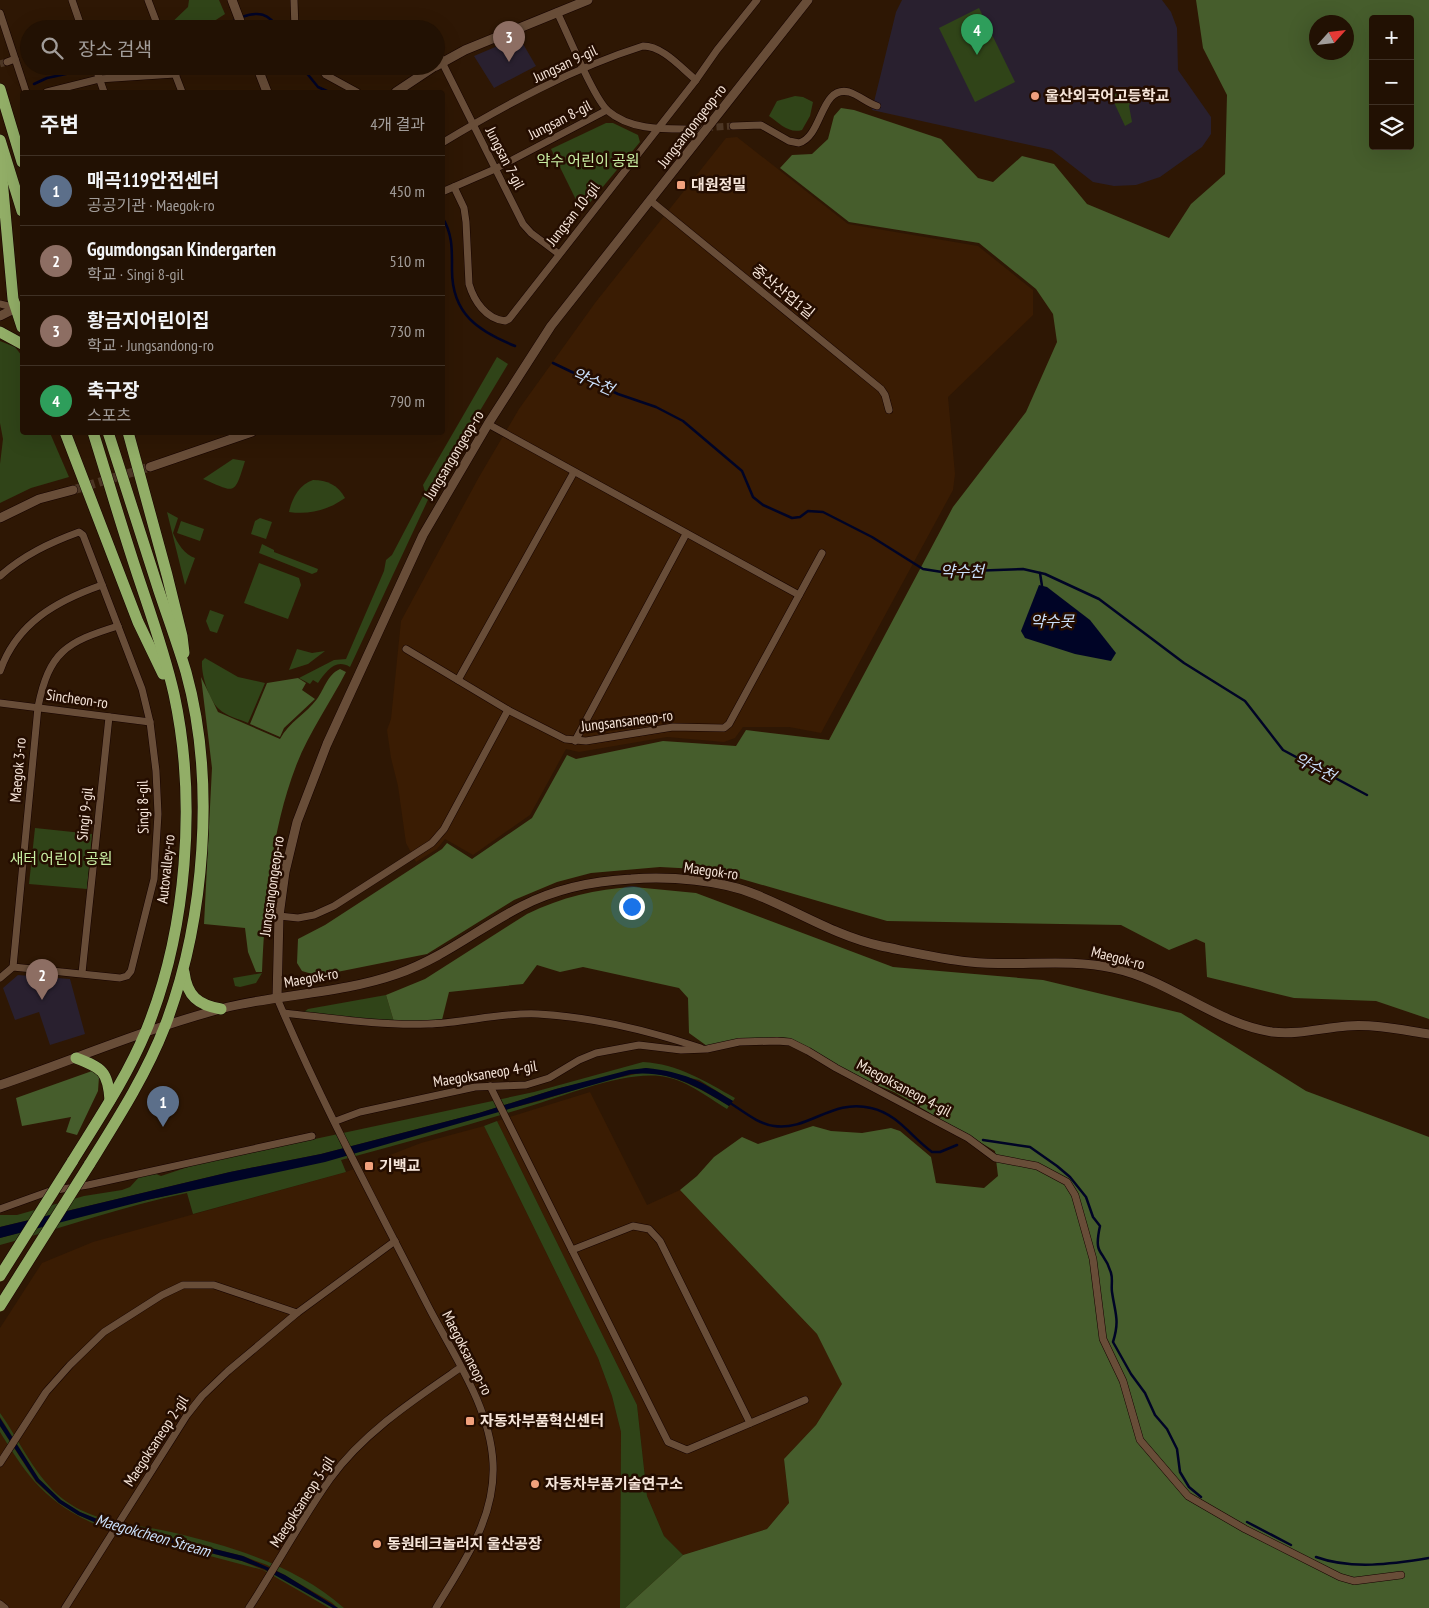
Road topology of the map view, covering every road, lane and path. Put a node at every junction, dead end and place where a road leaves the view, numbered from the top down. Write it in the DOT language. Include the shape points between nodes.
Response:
graph roads {
  1 [pos="72,0"];
  2 [pos="148,0"];
  3 [pos="294,0"];
  4 [pos="588,0"];
  5 [pos="756,0"];
  6 [pos="808,0"];
  7 [pos="233,3"];
  8 [pos="558,12"];
  9 [pos="0,13"];
  10 [pos="79,20"];
  11 [pos="156,20"];
  12 [pos="240,20"];
  13 [pos="295,20"];
  14 [pos="445,61"];
  15 [pos="584,68"];
  16 [pos="92,75"];
  17 [pos="98,75"];
  18 [pos="176,75"];
  19 [pos="260,75"];
  20 [pos="326,75"];
  21 [pos="422,75"];
  22 [pos="444,75"];
  23 [pos="696,80"];
  24 [pos="0,87"];
  25 [pos="25,90"];
  26 [pos="52,90"];
  27 [pos="103,90"];
  28 [pos="181,90"];
  29 [pos="266,90"];
  30 [pos="353,90"];
  31 [pos="399,90"];
  32 [pos="877,106"];
  33 [pos="608,110"];
  34 [pos="473,124"];
  35 [pos="733,126"];
  36 [pos="685,129"];
  37 [pos="656,130"];
  38 [pos="20,135"];
  39 [pos="0,140"];
  40 [pos="445,141"];
  41 [pos="20,155"];
  42 [pos="0,157"];
  43 [pos="495,169"];
  44 [pos="454,187"];
  45 [pos="445,190"];
  46 [pos="651,201"];
  47 [pos="20,205"];
  48 [pos="559,254"];
  49 [pos="0,304"];
  50 [pos="19,307"];
  51 [pos="0,316"];
  52 [pos="0,332"];
  53 [pos="20,343"];
  54 [pos="889,410"];
  55 [pos="488,424"];
  56 [pos="66,435"];
  57 [pos="94,435"];
  58 [pos="109,435"];
  59 [pos="129,435"];
  60 [pos="243,435"];
  61 [pos="150,467"];
  62 [pos="574,472"];
  63 [pos="73,490"];
  64 [pos="0,518"];
  65 [pos="686,534"];
  66 [pos="822,553"];
  67 [pos="0,576"];
  68 [pos="102,585"];
  69 [pos="799,595"];
  70 [pos="118,626"];
  71 [pos="406,649"];
  72 [pos="0,671"];
  73 [pos="186,672"];
  74 [pos="458,680"];
  75 [pos="174,695"];
  76 [pos="0,703"];
  77 [pos="38,707"];
  78 [pos="508,710"];
  79 [pos="109,717"];
  80 [pos="150,722"];
  81 [pos="575,741"];
  82 [pos="280,916"];
  83 [pos="13,967"];
  84 [pos="184,971"];
  85 [pos="82,973"];
  86 [pos="0,978"];
  87 [pos="277,998"];
  88 [pos="221,1009"];
  89 [pos="284,1014"];
  90 [pos="165,1026"];
  91 [pos="146,1032"];
  92 [pos="1429,1034"];
  93 [pos="707,1050"];
  94 [pos="76,1058"];
  95 [pos="0,1085"];
  96 [pos="491,1090"];
  97 [pos="110,1100"];
  98 [pos="336,1121"];
  99 [pos="312,1136"];
  100 [pos="0,1208"];
  101 [pos="395,1241"];
  102 [pos="572,1250"];
  103 [pos="0,1276"];
  104 [pos="0,1306"];
  105 [pos="297,1313"];
  106 [pos="460,1368"];
  107 [pos="805,1400"];
  108 [pos="750,1423"];
  109 [pos="0,1463"];
  110 [pos="1401,1576"];
  111 [pos="0,1604"];
  112 [pos="5,1608"];
  113 [pos="65,1608"];
  114 [pos="249,1608"];
  115 [pos="436,1608"];
  1 -- 10 [label="street"];
  2 -- 11 [label="street"];
  3 -- 13 [label="street"];
  4 -- 8 [label="street"];
  5 -- 23 [label="street, Jungsan 10-gil"];
  6 -- 46 [label="street, Jungsangongeop-ro"];
  7 -- 12 [label="street"];
  8 -- 14 [label="street"];
  8 -- 15 [label="street"];
  9 -- 25 [label="street" via="11,61"];
  15 -- 23 [label="street, Jungsan 9-gil" via="629,50 653,46"];
  15 -- 33 [label="street"];
  15 -- 34 [label="street, Jungsan 9-gil"];
  16 -- 26 [label="street"];
  17 -- 27 [label="street"];
  18 -- 28 [label="street"];
  19 -- 29 [label="street"];
  20 -- 30 [label="street"];
  21 -- 31 [label="street"];
  22 -- 34 [label="street, Jungsan 7-gil"];
  23 -- 37 [label="street, Jungsan 10-gil"];
  24 -- 38 [label="highway"];
  24 -- 41 [label="highway"];
  32 -- 35 [label="street" via="850,92 838,93 826,103 813,134 799,143 761,125"];
  33 -- 37 [label="street" via="635,124"];
  33 -- 43 [label="street, Jungsan 8-gil"];
  34 -- 40 [label="street, Jungsan 9-gil"];
  34 -- 43 [label="street, Jungsan 7-gil"];
  36 -- 37 [label="street"];
  37 -- 48 [label="street, Jungsan 10-gil"];
  39 -- 47 [label="highway"];
  42 -- 50 [label="highway" via="13,299"];
  43 -- 44 [label="street, Jungsan 8-gil"];
  43 -- 48 [label="street, Jungsan 7-gil" via="523,224"];
  44 -- 45 [label="street, Jungsan 8-gil"];
  44 -- 48 [label="street, Jungsan 10-gil" via="464,208 469,284 476,300 499,321 509,319"];
  46 -- 54 [label="street, 중산산업1길" via="881,389"];
  46 -- 55 [label="street, Jungsangongeop-ro" via="551,326"];
  49 -- 50 [label="street"];
  50 -- 51 [label="street"];
  52 -- 53 [label="highway"];
  55 -- 62 [label="street"];
  55 -- 82 [label="street, Jungsangongeop-ro" via="423,535 327,744 297,822 285,872"];
  56 -- 75 [label="highway" via="138,622"];
  57 -- 75 [label="highway, Autovalley-ro"];
  58 -- 73 [label="highway"];
  59 -- 73 [label="highway" via="182,636"];
  60 -- 61 [label="street"];
  62 -- 65 [label="street"];
  62 -- 74 [label="street"];
  63 -- 64 [label="street" via="39,499"];
  65 -- 69 [label="street"];
  65 -- 81 [label="street"];
  66 -- 69 [label="street, Jungsansaneop-ro"];
  67 -- 68 [label="street, Singi 8-gil" via="30,553 79,532"];
  68 -- 70 [label="street, Singi 8-gil"];
  68 -- 72 [label="street" via="70,596 37,616 16,638"];
  69 -- 81 [label="street, Jungsansaneop-ro" via="724,728 673,727"];
  70 -- 77 [label="street, Maegok 3-ro" via="79,639 58,656 45,678"];
  70 -- 80 [label="street, Singi 8-gil" via="142,689"];
  71 -- 74 [label="street, Jungsansaneop-ro"];
  73 -- 84 [label="highway" via="200,758 202,820 198,891"];
  74 -- 78 [label="street, Jungsansaneop-ro"];
  75 -- 91 [label="highway, Autovalley-ro" via="184,768 186,834 166,974"];
  76 -- 77 [label="street, Sincheon-ro"];
  77 -- 79 [label="street, Sincheon-ro"];
  77 -- 83 [label="street, Maegok 3-ro"];
  78 -- 81 [label="street, Jungsansaneop-ro"];
  78 -- 82 [label="street" via="444,829 432,843 334,906 306,916"];
  79 -- 80 [label="street, Sincheon-ro"];
  79 -- 85 [label="street, Singi 9-gil"];
  80 -- 85 [label="street, Singi 8-gil" via="156,771 157,850 139,946 132,971 127,976"];
  82 -- 87 [label="street, Jungsangongeop-ro"];
  83 -- 85 [label="street, Singi 8-gil"];
  83 -- 86 [label="street"];
  84 -- 88 [label="highway" via="193,998"];
  84 -- 90 [label="highway"];
  87 -- 88 [label="street, Maegok-ro"];
  87 -- 89 [label="street"];
  87 -- 92 [label="street, Maegok-ro" via="392,976 441,956 515,910 543,897 593,883 647,878 741,889 850,938 922,954 971,962 1069,962 1115,968 1154,982 1233,1022 1266,1031 1284,1033 1373,1026"];
  88 -- 90 [label="street, Maegok-ro"];
  89 -- 93 [label="street" via="392,1024 429,1024 537,1014 633,1029"];
  89 -- 98 [label="street"];
  90 -- 91 [label="street, Maegok-ro"];
  90 -- 104 [label="highway, bridge" via="146,1069"];
  91 -- 94 [label="street, Maegok-ro"];
  91 -- 97 [label="highway, Autovalley-ro"];
  93 -- 96 [label="street, Maegoksaneop 4-gil" via="640,1045 596,1053 549,1078"];
  93 -- 110 [label="street, Maegoksaneop 4-gil" via="738,1042 790,1042 968,1138 995,1158 1037,1166 1067,1182 1075,1195 1093,1259 1103,1339 1123,1381 1140,1440 1188,1496 1340,1577 1354,1581"];
  94 -- 95 [label="street, Maegok-ro"];
  94 -- 97 [label="highway" via="98,1067 106,1075"];
  96 -- 98 [label="street, Maegoksaneop 4-gil" via="476,1086 360,1112"];
  96 -- 102 [label="street"];
  97 -- 103 [label="highway, Autovalley-ro, bridge"];
  98 -- 101 [label="street, Maegoksaneop-ro"];
  99 -- 100 [label="street" via="50,1191"];
  101 -- 105 [label="street, Maegoksaneop 2-gil"];
  101 -- 106 [label="street, Maegoksaneop-ro"];
  102 -- 108 [label="street" via="634,1226 649,1229 660,1241"];
  102 -- 108 [label="street" via="668,1442 688,1450"];
  105 -- 109 [label="street" via="214,1284 183,1285 162,1295 104,1332 70,1365 46,1392"];
  105 -- 113 [label="street, Maegoksaneop 2-gil" via="202,1396 187,1415"];
  106 -- 114 [label="street, Maegoksaneop 3-gil" via="395,1416 330,1478"];
  106 -- 115 [label="street, Maegoksaneop-ro" via="483,1414 489,1436 492,1488 488,1510 474,1546"];
  107 -- 108 [label="street"];
  111 -- 112 [label="street"];
}
